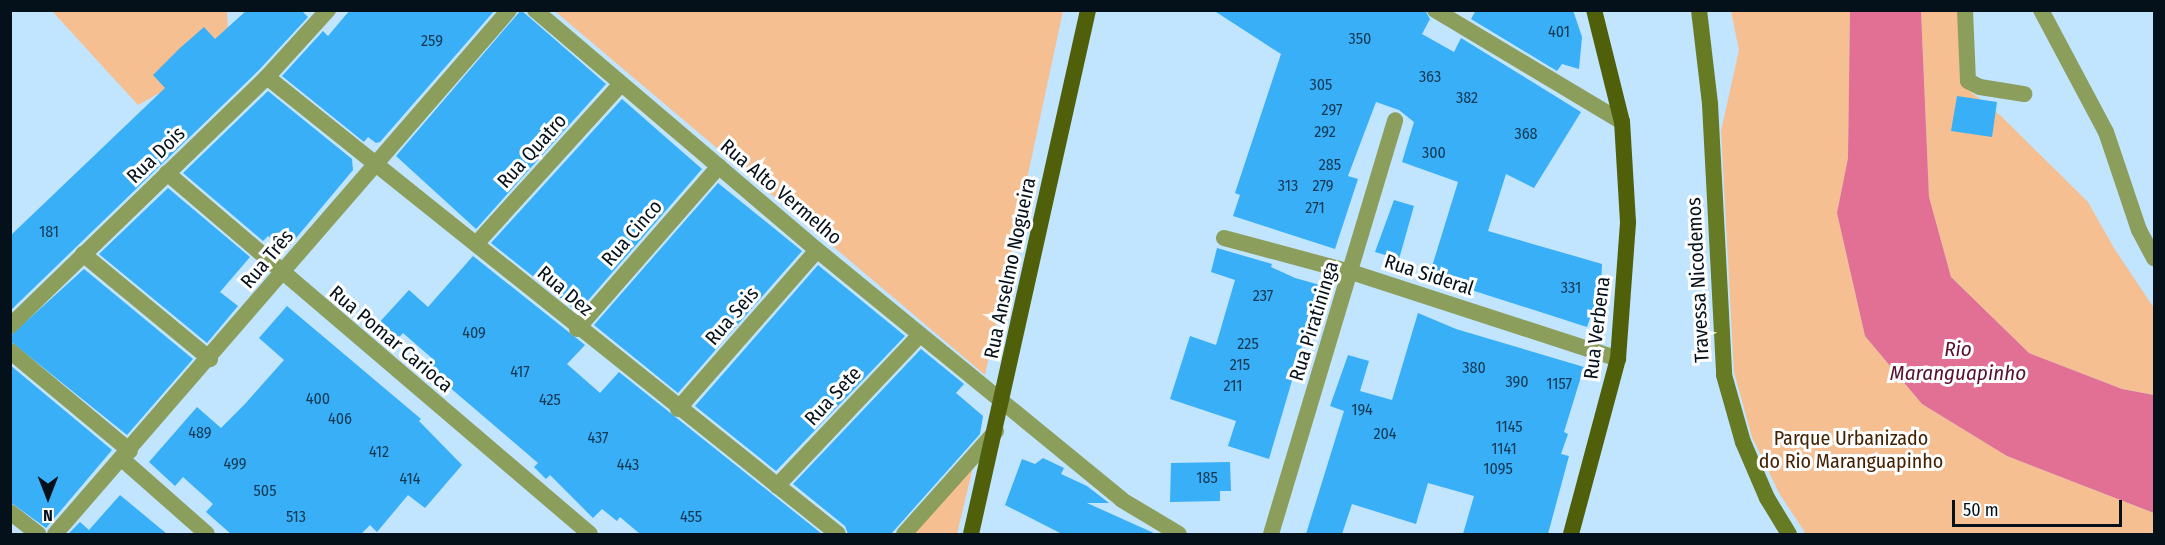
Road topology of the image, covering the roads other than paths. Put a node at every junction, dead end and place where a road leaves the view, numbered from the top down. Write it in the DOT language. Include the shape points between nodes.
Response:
graph roads {
  1 [pos="510,10"];
  2 [pos="535,10"];
  3 [pos="1088,10"];
  4 [pos="1434,10"];
  5 [pos="1594,10"];
  6 [pos="1699,10"];
  7 [pos="1965,10"];
  8 [pos="2041,10"];
  9 [pos="323,12"];
  10 [pos="267,77"];
  11 [pos="620,85"];
  12 [pos="2024,94"];
  13 [pos="1395,120"];
  14 [pos="1622,122"];
  15 [pos="376,161"];
  16 [pos="719,166"];
  17 [pos="167,173"];
  18 [pos="1224,238"];
  19 [pos="476,244"];
  20 [pos="817,250"];
  21 [pos="83,254"];
  22 [pos="2154,258"];
  23 [pos="1351,272"];
  24 [pos="282,274"];
  25 [pos="10,326"];
  26 [pos="577,329"];
  27 [pos="920,335"];
  28 [pos="10,351"];
  29 [pos="210,359"];
  30 [pos="1618,359"];
  31 [pos="1003,401"];
  32 [pos="678,409"];
  33 [pos="997,430"];
  34 [pos="126,455"];
  35 [pos="777,486"];
  36 [pos="10,512"];
  37 [pos="38,534"];
  38 [pos="55,534"];
  39 [pos="207,534"];
  40 [pos="590,534"];
  41 [pos="838,534"];
  42 [pos="904,534"];
  43 [pos="971,534"];
  44 [pos="1179,534"];
  45 [pos="1271,534"];
  46 [pos="1571,534"];
  47 [pos="1789,534"];
  1 -- 15 [label="street, Rua Três"];
  2 -- 11 [label="street, Rua Alto Vermelho"];
  3 -- 31 [label="main road, Rua Anselmo Nogueira"];
  4 -- 14 [label="street"];
  5 -- 14 [label="main road, Rua Verbena"];
  6 -- 47 [label="main road, Travessa Nicodemos" via="1710,104 1724,375 1732,413 1751,461"];
  7 -- 12 [label="street" via="1968,81 1980,87"];
  8 -- 22 [label="street" via="2106,132 2139,230"];
  9 -- 10 [label="street, Rua Dois"];
  10 -- 15 [label="street, Rua Dez"];
  10 -- 17 [label="street, Rua Dois"];
  11 -- 16 [label="street, Rua Alto Vermelho"];
  11 -- 19 [label="street, Rua Quatro"];
  13 -- 23 [label="street, Rua Piratininga"];
  14 -- 30 [label="main road, Rua Verbena" via="1628,222"];
  15 -- 19 [label="street, Rua Dez"];
  15 -- 24 [label="street, Rua Três"];
  16 -- 20 [label="street, Rua Alto Vermelho"];
  16 -- 26 [label="street, Rua Cinco"];
  17 -- 21 [label="street, Rua Dois"];
  17 -- 24 [label="street, Rua Pomar Carioca"];
  18 -- 23 [label="street, Rua Sideral"];
  19 -- 26 [label="street, Rua Dez"];
  20 -- 27 [label="street, Rua Alto Vermelho"];
  20 -- 32 [label="street, Rua Seis"];
  21 -- 25 [label="street, Rua Dois"];
  21 -- 29 [label="street"];
  23 -- 30 [label="street, Rua Sideral"];
  23 -- 45 [label="street, Rua Piratininga"];
  24 -- 29 [label="street, Rua Três"];
  24 -- 40 [label="street, Rua Pomar Carioca"];
  26 -- 32 [label="street, Rua Dez"];
  27 -- 31 [label="street, Rua Alto Vermelho"];
  27 -- 35 [label="street, Rua Sete"];
  28 -- 34 [label="street"];
  29 -- 34 [label="street, Rua Três"];
  30 -- 46 [label="main road, Rua Verbena"];
  31 -- 33 [label="main road, Rua Anselmo Nogueira"];
  31 -- 44 [label="street, Rua Alto Vermelho" via="1140,514"];
  32 -- 35 [label="street, Rua Dez"];
  33 -- 42 [label="street"];
  33 -- 43 [label="main road, Rua Anselmo Nogueira"];
  34 -- 38 [label="street, Rua Três"];
  34 -- 39 [label="street"];
  35 -- 41 [label="street, Rua Dez"];
  36 -- 37 [label="street"];
}
